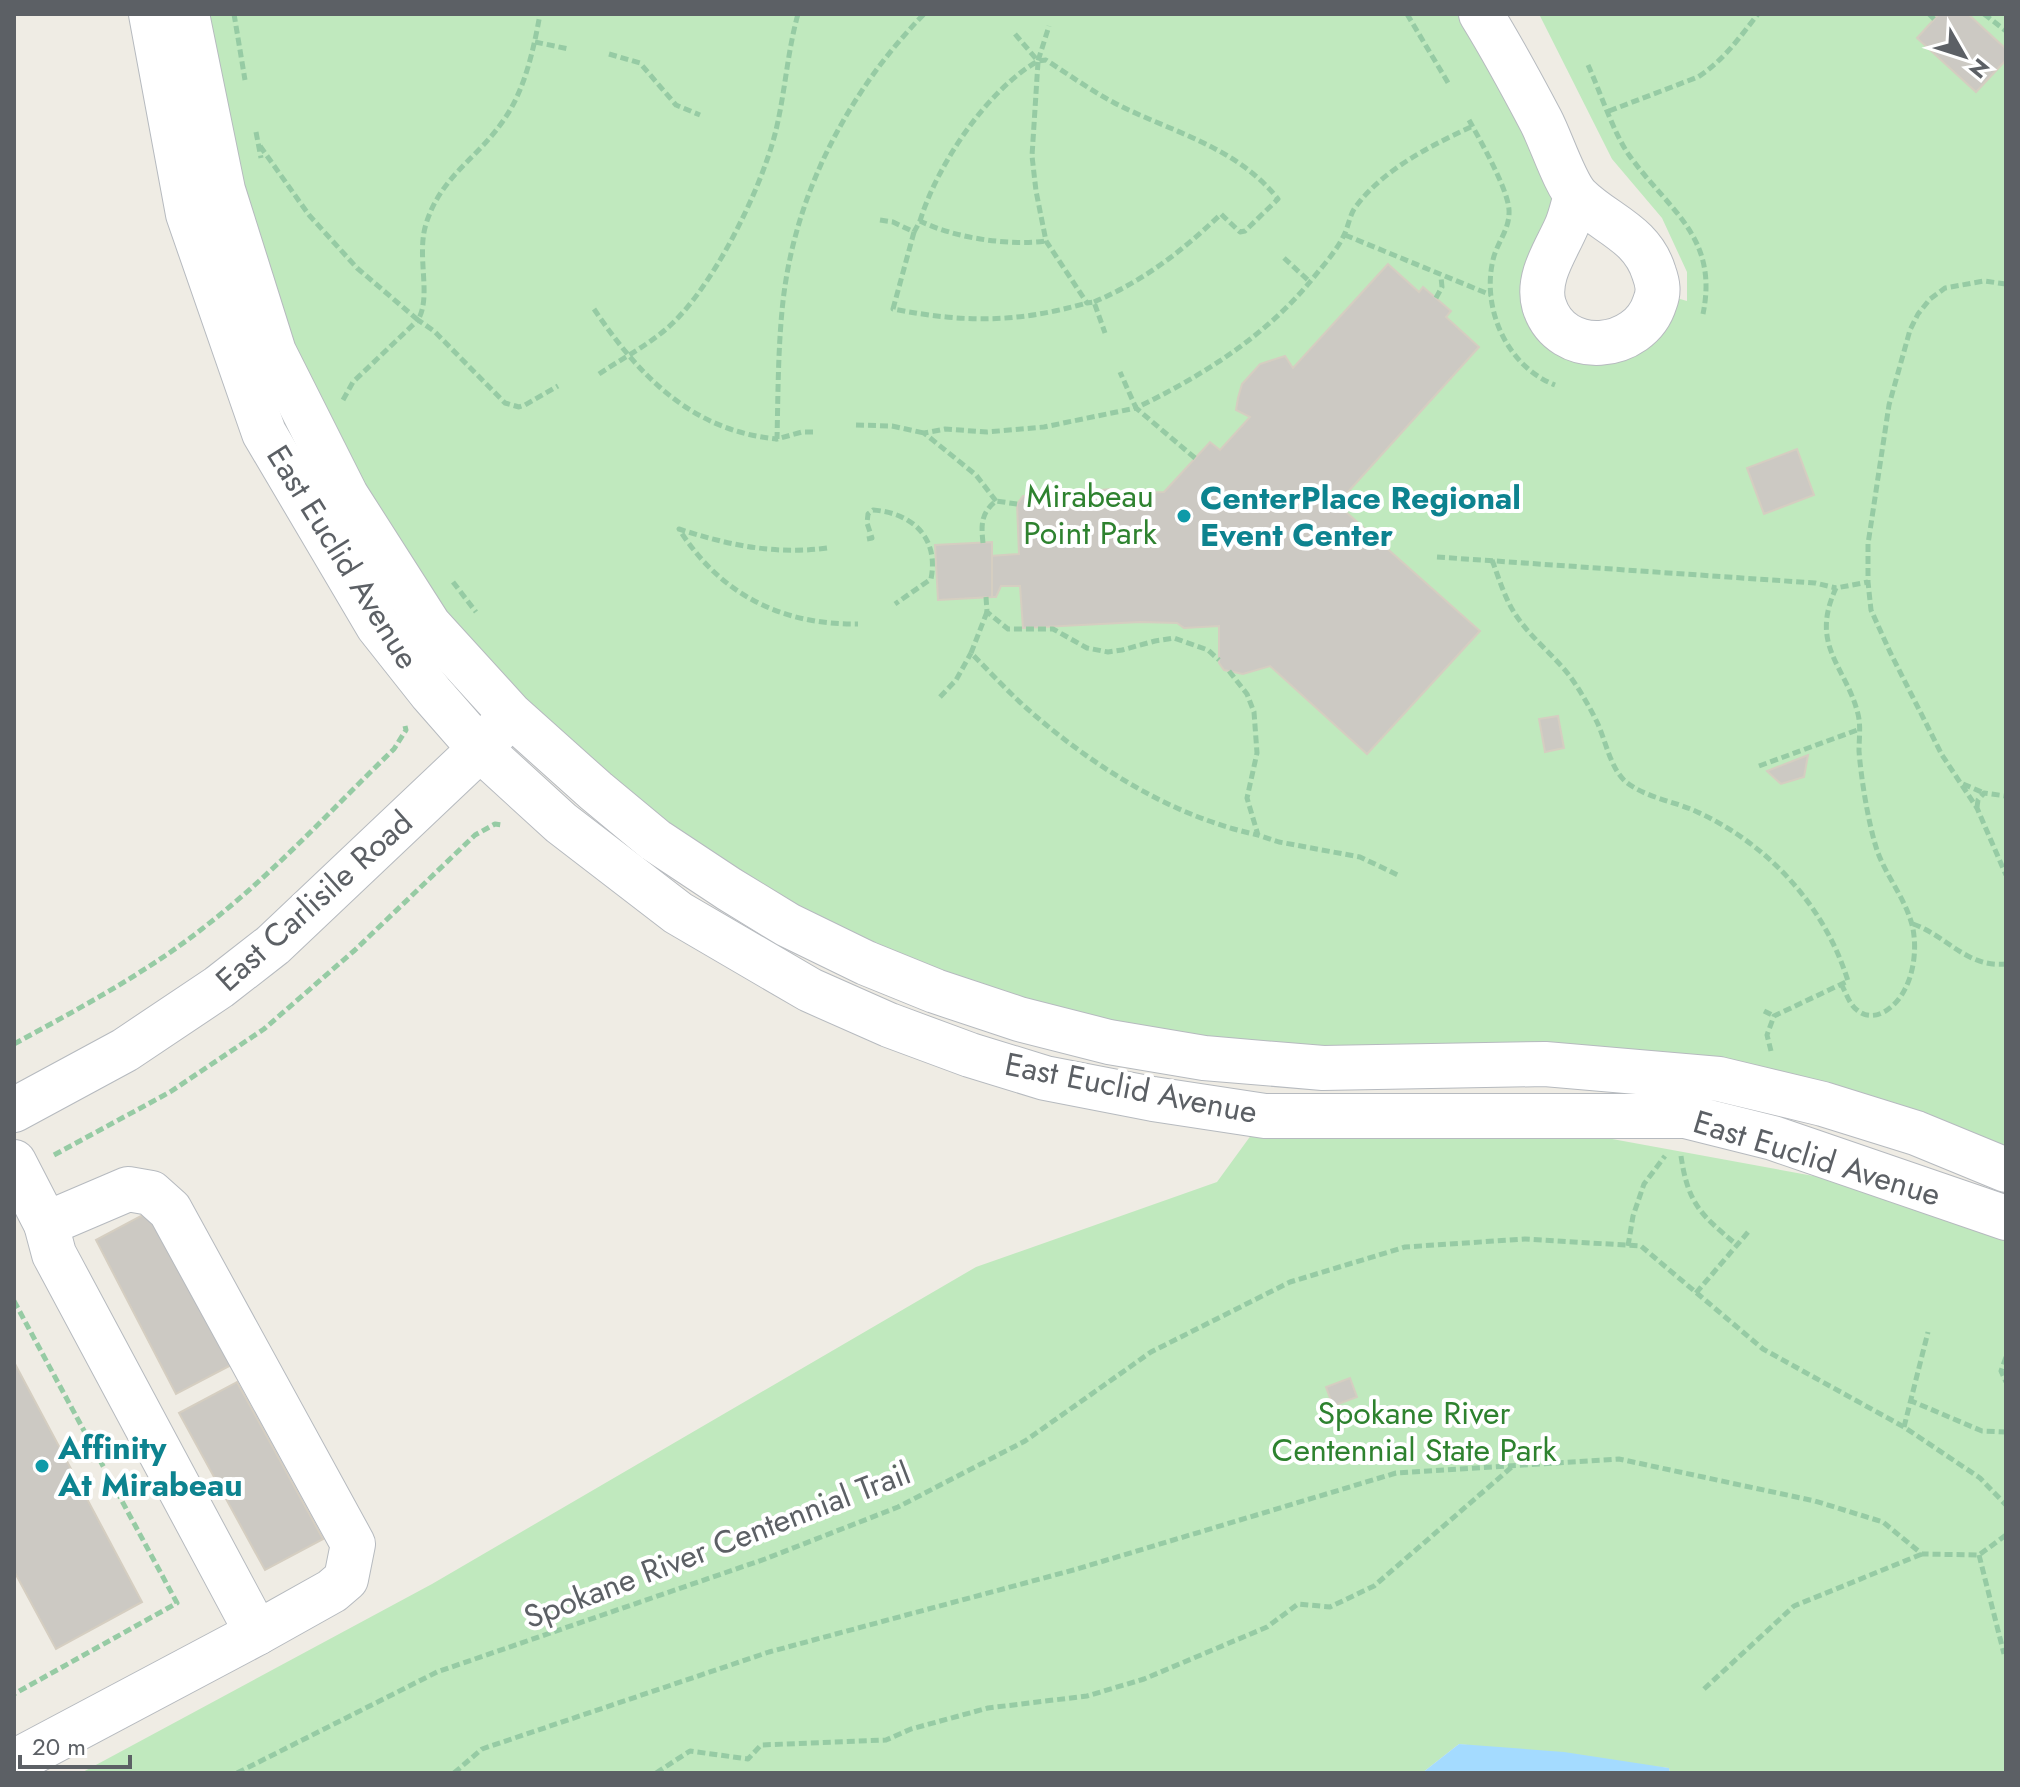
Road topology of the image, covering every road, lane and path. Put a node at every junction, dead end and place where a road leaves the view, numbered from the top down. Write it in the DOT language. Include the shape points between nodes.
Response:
graph roads {
  1 [pos="151,14"];
  2 [pos="187,14"];
  3 [pos="234,14"];
  4 [pos="540,14"];
  5 [pos="798,14"];
  6 [pos="924,14"];
  7 [pos="1407,14"];
  8 [pos="1481,14"];
  9 [pos="1758,14"];
  10 [pos="1929,14"];
  11 [pos="1984,14"];
  12 [pos="1934,19"];
  13 [pos="1049,26"];
  14 [pos="2006,31"];
  15 [pos="1015,34"];
  16 [pos="535,42"];
  17 [pos="569,49"];
  18 [pos="609,54"];
  19 [pos="1038,61"];
  20 [pos="1588,65"];
  21 [pos="245,80"];
  22 [pos="1450,86"];
  23 [pos="1609,111"];
  24 [pos="700,115"];
  25 [pos="1469,120"];
  26 [pos="253,123"];
  27 [pos="1473,126"];
  28 [pos="259,145"];
  29 [pos="261,160"];
  30 [pos="1576,195"];
  31 [pos="880,220"];
  32 [pos="920,221"];
  33 [pos="914,232"];
  34 [pos="1345,235"];
  35 [pos="1046,241"];
  36 [pos="1284,258"];
  37 [pos="1441,277"];
  38 [pos="1310,282"];
  39 [pos="2006,284"];
  40 [pos="1491,295"];
  41 [pos="1436,298"];
  42 [pos="1091,302"];
  43 [pos="594,309"];
  44 [pos="1703,314"];
  45 [pos="418,320"];
  46 [pos="1105,333"];
  47 [pos="628,354"];
  48 [pos="1120,372"];
  49 [pos="599,374"];
  50 [pos="1555,385"];
  51 [pos="558,386"];
  52 [pos="336,387"];
  53 [pos="343,400"];
  54 [pos="1136,408"];
  55 [pos="348,412"];
  56 [pos="856,425"];
  57 [pos="813,432"];
  58 [pos="924,433"];
  59 [pos="777,439"];
  60 [pos="1195,458"];
  61 [pos="996,501"];
  62 [pos="1017,504"];
  63 [pos="867,539"];
  64 [pos="983,543"];
  65 [pos="827,548"];
  66 [pos="1437,557"];
  67 [pos="1492,560"];
  68 [pos="446,572"];
  69 [pos="1868,582"];
  70 [pos="1836,588"];
  71 [pos="986,597"];
  72 [pos="895,604"];
  73 [pos="987,612"];
  74 [pos="483,620"];
  75 [pos="858,624"];
  76 [pos="971,653"];
  77 [pos="1219,660"];
  78 [pos="1229,671"];
  79 [pos="940,697"];
  80 [pos="511,715"];
  81 [pos="402,718"];
  82 [pos="1860,729"];
  83 [pos="480,749"];
  84 [pos="1759,766"];
  85 [pos="1963,784"];
  86 [pos="1984,793"];
  87 [pos="2006,796"];
  88 [pos="1977,808"];
  89 [pos="513,828"];
  90 [pos="1258,835"];
  91 [pos="2006,875"];
  92 [pos="1400,876"];
  93 [pos="1912,924"];
  94 [pos="2006,964"];
  95 [pos="1841,984"];
  96 [pos="1764,1011"];
  97 [pos="1774,1016"];
  98 [pos="14,1044"];
  99 [pos="1773,1058"];
  100 [pos="14,1110"];
  101 [pos="1680,1147"];
  102 [pos="1668,1150"];
  103 [pos="17,1168"];
  104 [pos="2006,1170"];
  105 [pos="2006,1218"];
  106 [pos="46,1224"];
  107 [pos="1749,1231"];
  108 [pos="1737,1245"];
  109 [pos="1628,1246"];
  110 [pos="1696,1293"];
  111 [pos="14,1301"];
  112 [pos="1928,1332"];
  113 [pos="2006,1357"];
  114 [pos="2006,1382"];
  115 [pos="1909,1400"];
  116 [pos="1904,1427"];
  117 [pos="2006,1432"];
  118 [pos="1514,1466"];
  119 [pos="2006,1505"];
  120 [pos="2006,1535"];
  121 [pos="1922,1554"];
  122 [pos="1979,1555"];
  123 [pos="257,1633"];
  124 [pos="2005,1654"];
  125 [pos="1704,1689"];
  126 [pos="14,1694"];
  127 [pos="14,1762"];
  128 [pos="237,1773"];
  129 [pos="454,1773"];
  130 [pos="656,1773"];
  1 -- 83 [label="street, East Euclid Avenue" via="188,214 264,433 378,626"];
  2 -- 80 [label="street, East Euclid Avenue" via="223,190 274,352 346,495 429,625"];
  3 -- 21 [label="path"];
  4 -- 16 [label="path"];
  5 -- 47 [label="path" via="775,134 728,246 680,315"];
  6 -- 59 [label="path" via="852,105 801,213 782,310"];
  7 -- 22 [label="path"];
  8 -- 30 [label="street"];
  9 -- 23 [label="path" via="1709,70"];
  10 -- 12 [label="path"];
  11 -- 14 [label="path"];
  13 -- 19 [label="path"];
  15 -- 19 [label="path"];
  16 -- 17 [label="path"];
  16 -- 45 [label="path" via="506,117 435,200 421,246 425,300"];
  18 -- 24 [label="path" via="640,63 676,105"];
  19 -- 32 [label="path" via="995,98 965,135"];
  19 -- 35 [label="path" via="1032,156"];
  19 -- 42 [label="path" via="1046,60 1110,100 1227,155 1278,199 1245,231 1221,214 1178,254"];
  20 -- 23 [label="path"];
  23 -- 44 [label="path" via="1627,152 1694,235 1706,272"];
  25 -- 27 [label="path"];
  26 -- 28 [label="path"];
  27 -- 34 [label="path" via="1388,174 1355,207"];
  27 -- 40 [label="path" via="1509,206 1509,225 1494,256"];
  28 -- 29 [label="path"];
  28 -- 45 [label="path" via="309,215 357,268"];
  31 -- 33 [label="path"];
  32 -- 33 [label="path"];
  32 -- 35 [label="path" via="1005,243"];
  33 -- 42 [label="path" via="893,309 990,320 1048,314"];
  34 -- 37 [label="path"];
  34 -- 38 [label="path"];
  35 -- 42 [label="path"];
  36 -- 38 [label="path"];
  37 -- 40 [label="path"];
  37 -- 41 [label="path"];
  38 -- 54 [label="path" via="1227,356"];
  39 -- 69 [label="path" via="1984,281 1945,288 1924,306 1910,330 1889,405 1868,544"];
  40 -- 50 [label="path" via="1514,355 1531,373"];
  42 -- 46 [label="path"];
  43 -- 47 [label="path"];
  45 -- 51 [label="path" via="505,403 519,407"];
  45 -- 53 [label="path" via="353,382"];
  47 -- 49 [label="path"];
  47 -- 59 [label="path" via="662,392 687,410 714,423"];
  48 -- 54 [label="path"];
  52 -- 53 [label="path"];
  53 -- 55 [label="path"];
  54 -- 58 [label="path" via="1044,427"];
  54 -- 60 [label="path"];
  56 -- 58 [label="path"];
  57 -- 59 [label="path"];
  58 -- 61 [label="path" via="976,475"];
  61 -- 62 [label="path"];
  61 -- 64 [label="path" via="982,519"];
  63 -- 72 [label="path" via="872,538 867,523 873,510 898,516 928,538 933,551 931,579"];
  65 -- 75 [label="path" via="746,547 679,529 707,567 742,595 795,618"];
  66 -- 67 [label="path"];
  67 -- 70 [label="path"];
  67 -- 95 [label="path" via="1520,621 1587,702 1624,780 1723,824 1778,866 1831,939 1848,981"];
  68 -- 74 [label="path"];
  69 -- 70 [label="path"];
  69 -- 85 [label="path" via="1871,610 1890,652 1942,755"];
  70 -- 82 [label="path" via="1827,625 1831,656 1858,713"];
  71 -- 73 [label="path"];
  73 -- 76 [label="path"];
  73 -- 77 [label="path" via="1008,629 1053,629 1087,648 1108,652 1174,638 1208,650"];
  76 -- 79 [label="path"];
  76 -- 90 [label="path" via="1029,711 1110,772 1177,807"];
  78 -- 90 [label="path" via="1254,712 1257,753 1247,798"];
  80 -- 83 [label="street, East Carlisile Road"];
  80 -- 104 [label="street, East Euclid Avenue" via="655,840 788,925 866,963 1019,1019 1204,1058 1323,1068 1545,1064 1719,1079 1916,1133"];
  81 -- 98 [label="path" via="406,730 394,749 243,896 99,998"];
  82 -- 84 [label="path"];
  82 -- 93 [label="path" via="1861,770 1876,848"];
  83 -- 100 [label="street, East Carlisile Road" via="273,945 219,987 125,1050"];
  83 -- 105 [label="street, East Euclid Avenue" via="561,823 678,913 810,990 970,1055 1045,1078 1265,1116 1685,1116 1773,1138"];
  85 -- 86 [label="path"];
  85 -- 88 [label="path"];
  86 -- 87 [label="path"];
  86 -- 88 [label="path"];
  88 -- 91 [label="path"];
  89 -- 103 [label="path" via="495,824 475,835 264,1029 170,1092"];
  90 -- 92 [label="path" via="1360,857"];
  93 -- 94 [label="path" via="1930,930 1975,962"];
  93 -- 95 [label="path" via="1909,978 1889,1009 1874,1015 1859,1012"];
  95 -- 97 [label="path"];
  96 -- 97 [label="path"];
  97 -- 99 [label="path" via="1767,1035"];
  101 -- 108 [label="path" via="1688,1194 1709,1222"];
  102 -- 109 [label="path" via="1644,1184"];
  103 -- 106 [label="street"];
  106 -- 123 [label="street" via="54,1254"];
  106 -- 123 [label="street" via="128,1189 151,1193 170,1210 353,1544 346,1579"];
  107 -- 108 [label="path"];
  108 -- 110 [label="path"];
  109 -- 110 [label="path, Spokane River Centennial Trail" via="1641,1246"];
  109 -- 128 [label="path, Spokane River Centennial Trail" via="1525,1239 1405,1247 1290,1282 1151,1352 1025,1441 898,1507 765,1559 437,1672"];
  110 -- 116 [label="path, Spokane River Centennial Trail" via="1763,1349"];
  111 -- 126 [label="path" via="177,1603"];
  112 -- 115 [label="path"];
  113 -- 114 [label="path" via="2001,1371"];
  115 -- 116 [label="path"];
  115 -- 117 [label="path" via="1982,1431"];
  116 -- 119 [label="path, Spokane River Centennial Trail" via="1980,1478"];
  118 -- 121 [label="path" via="1619,1459 1649,1465 1815,1501 1883,1522"];
  118 -- 129 [label="path" via="1396,1473 1077,1569 769,1652 482,1749"];
  118 -- 130 [label="path" via="1374,1586 1330,1607 1298,1604 1267,1627 1144,1679 1087,1696 988,1708 886,1740 761,1745 748,1759 690,1751"];
  120 -- 122 [label="path"];
  121 -- 122 [label="path"];
  121 -- 125 [label="path" via="1794,1606"];
  122 -- 124 [label="path"];
  123 -- 127 [label="street"];
}
